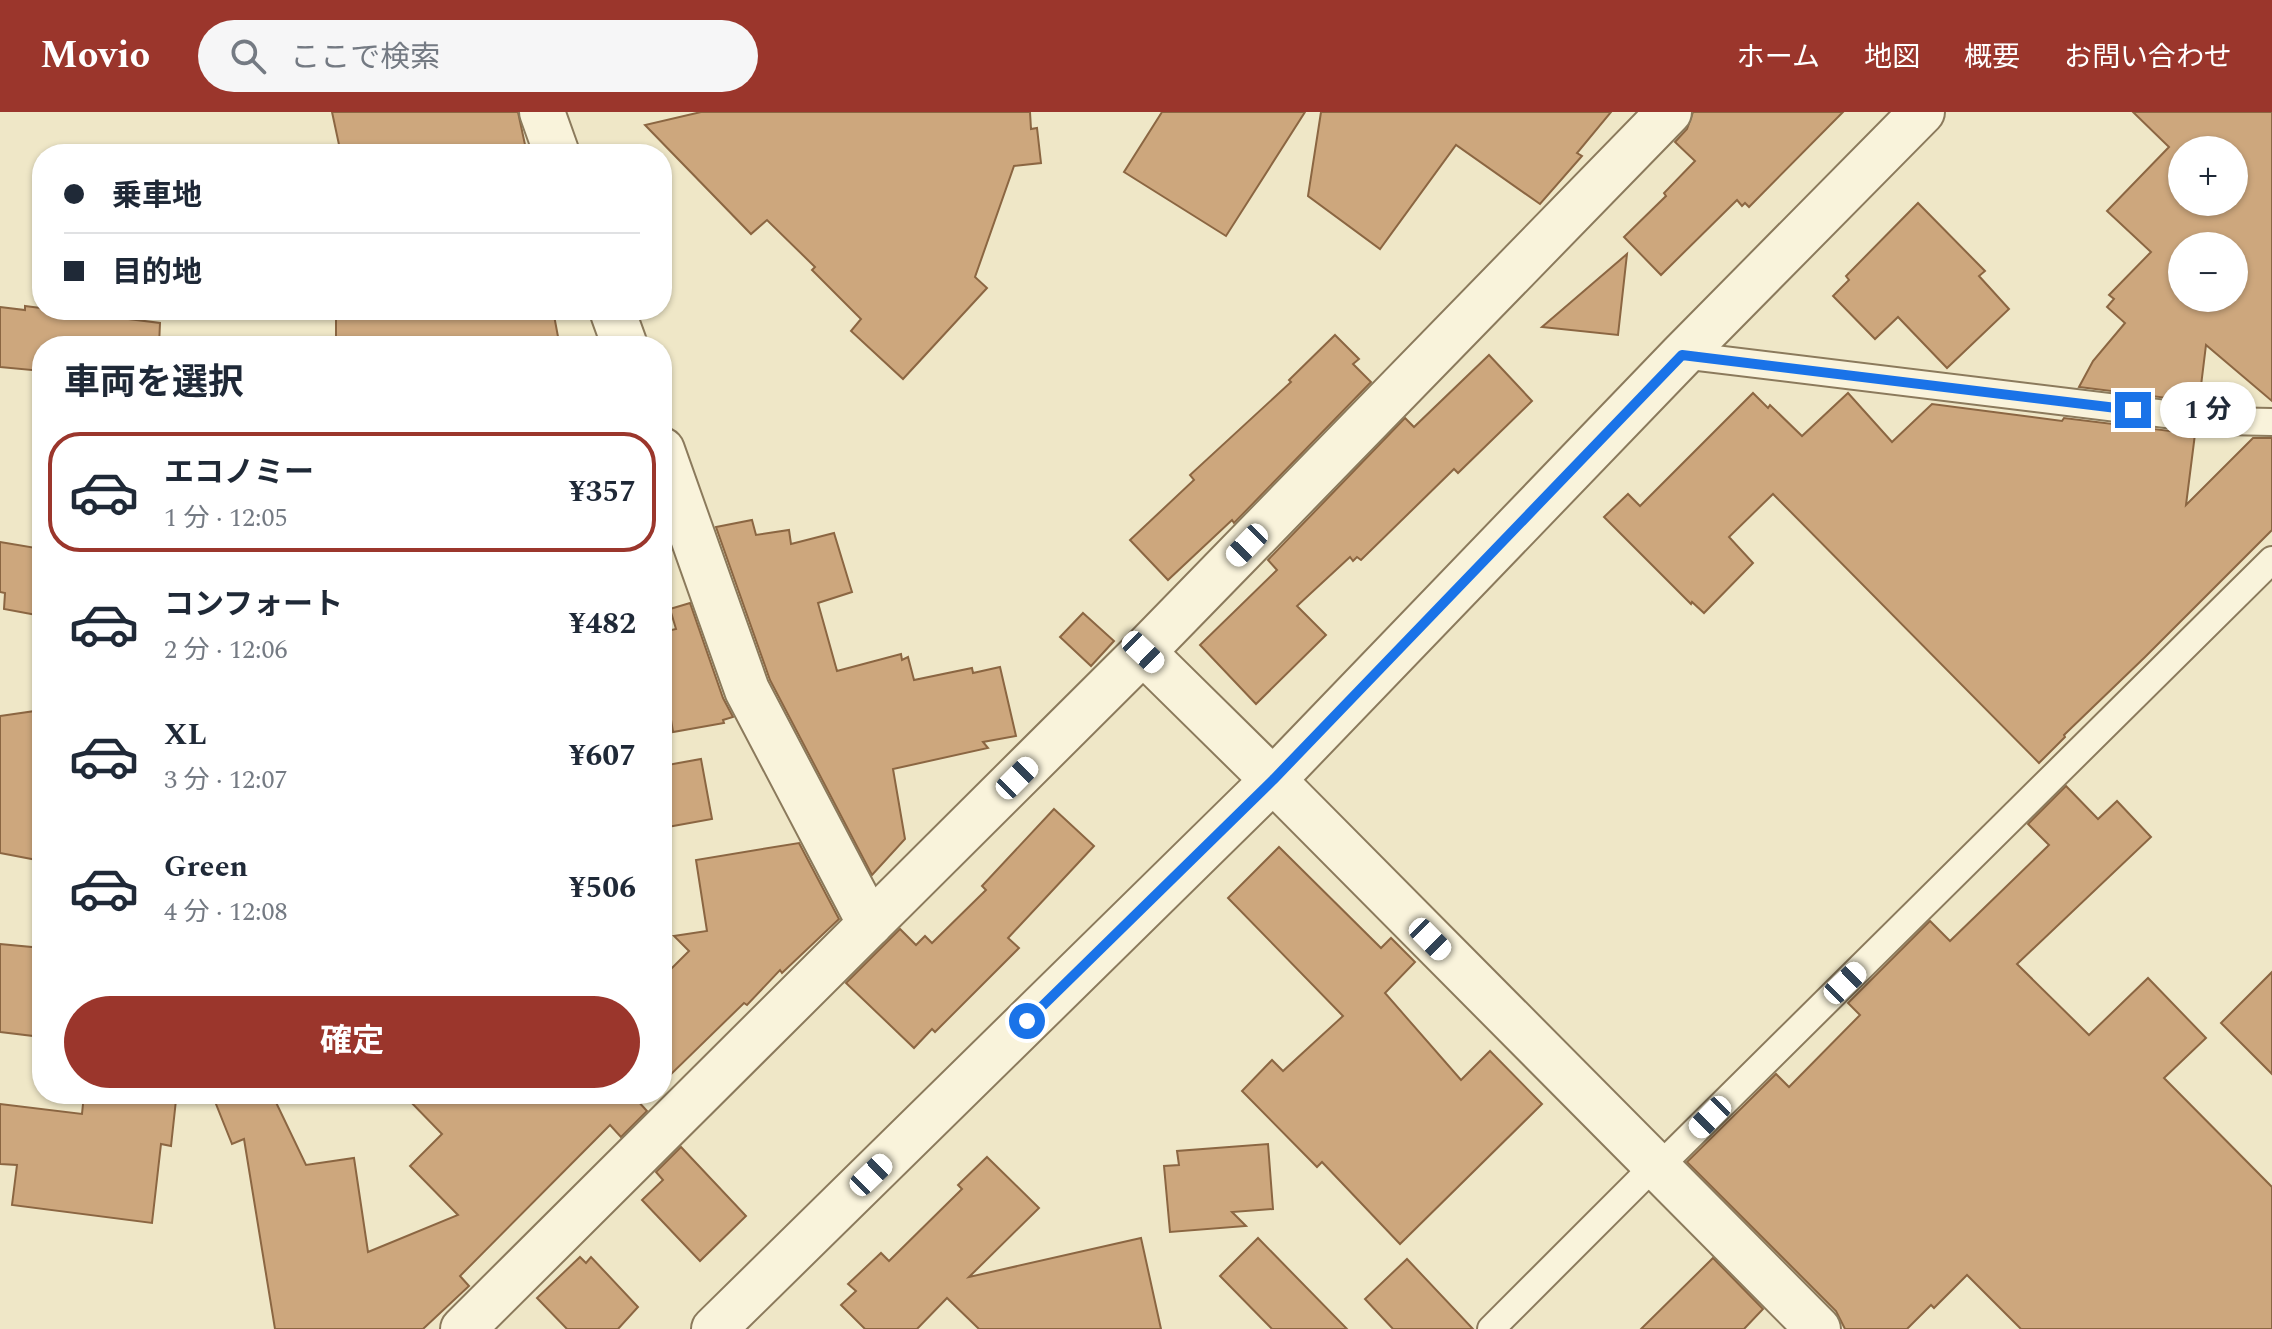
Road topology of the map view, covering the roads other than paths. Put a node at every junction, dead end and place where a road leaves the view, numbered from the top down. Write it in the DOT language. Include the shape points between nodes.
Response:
graph roads {
  1 [pos="542,112"];
  2 [pos="1669,112"];
  3 [pos="1922,112"];
  4 [pos="553,144"];
  5 [pos="1682,355"];
  6 [pos="2272,422"];
  7 [pos="672,478"];
  8 [pos="2272,560"];
  9 [pos="1143,652"];
  10 [pos="1273,780"];
  11 [pos="870,924"];
  12 [pos="1654,1166"];
  13 [pos="463,1329"];
  14 [pos="714,1329"];
  15 [pos="1491,1329"];
  16 [pos="1818,1329"];
  1 -- 4 [label="street"];
  2 -- 9 [label="street"];
  3 -- 5 [label="street"];
  5 -- 6 [label="lane" via="2223,421"];
  5 -- 10 [label="street"];
  7 -- 11 [label="street" via="747,690"];
  8 -- 12 [label="lane" via="1665,1161"];
  9 -- 10 [label="street"];
  9 -- 11 [label="street"];
  10 -- 12 [label="street"];
  10 -- 14 [label="street"];
  11 -- 13 [label="street"];
  12 -- 15 [label="lane"];
  12 -- 16 [label="street"];
}
